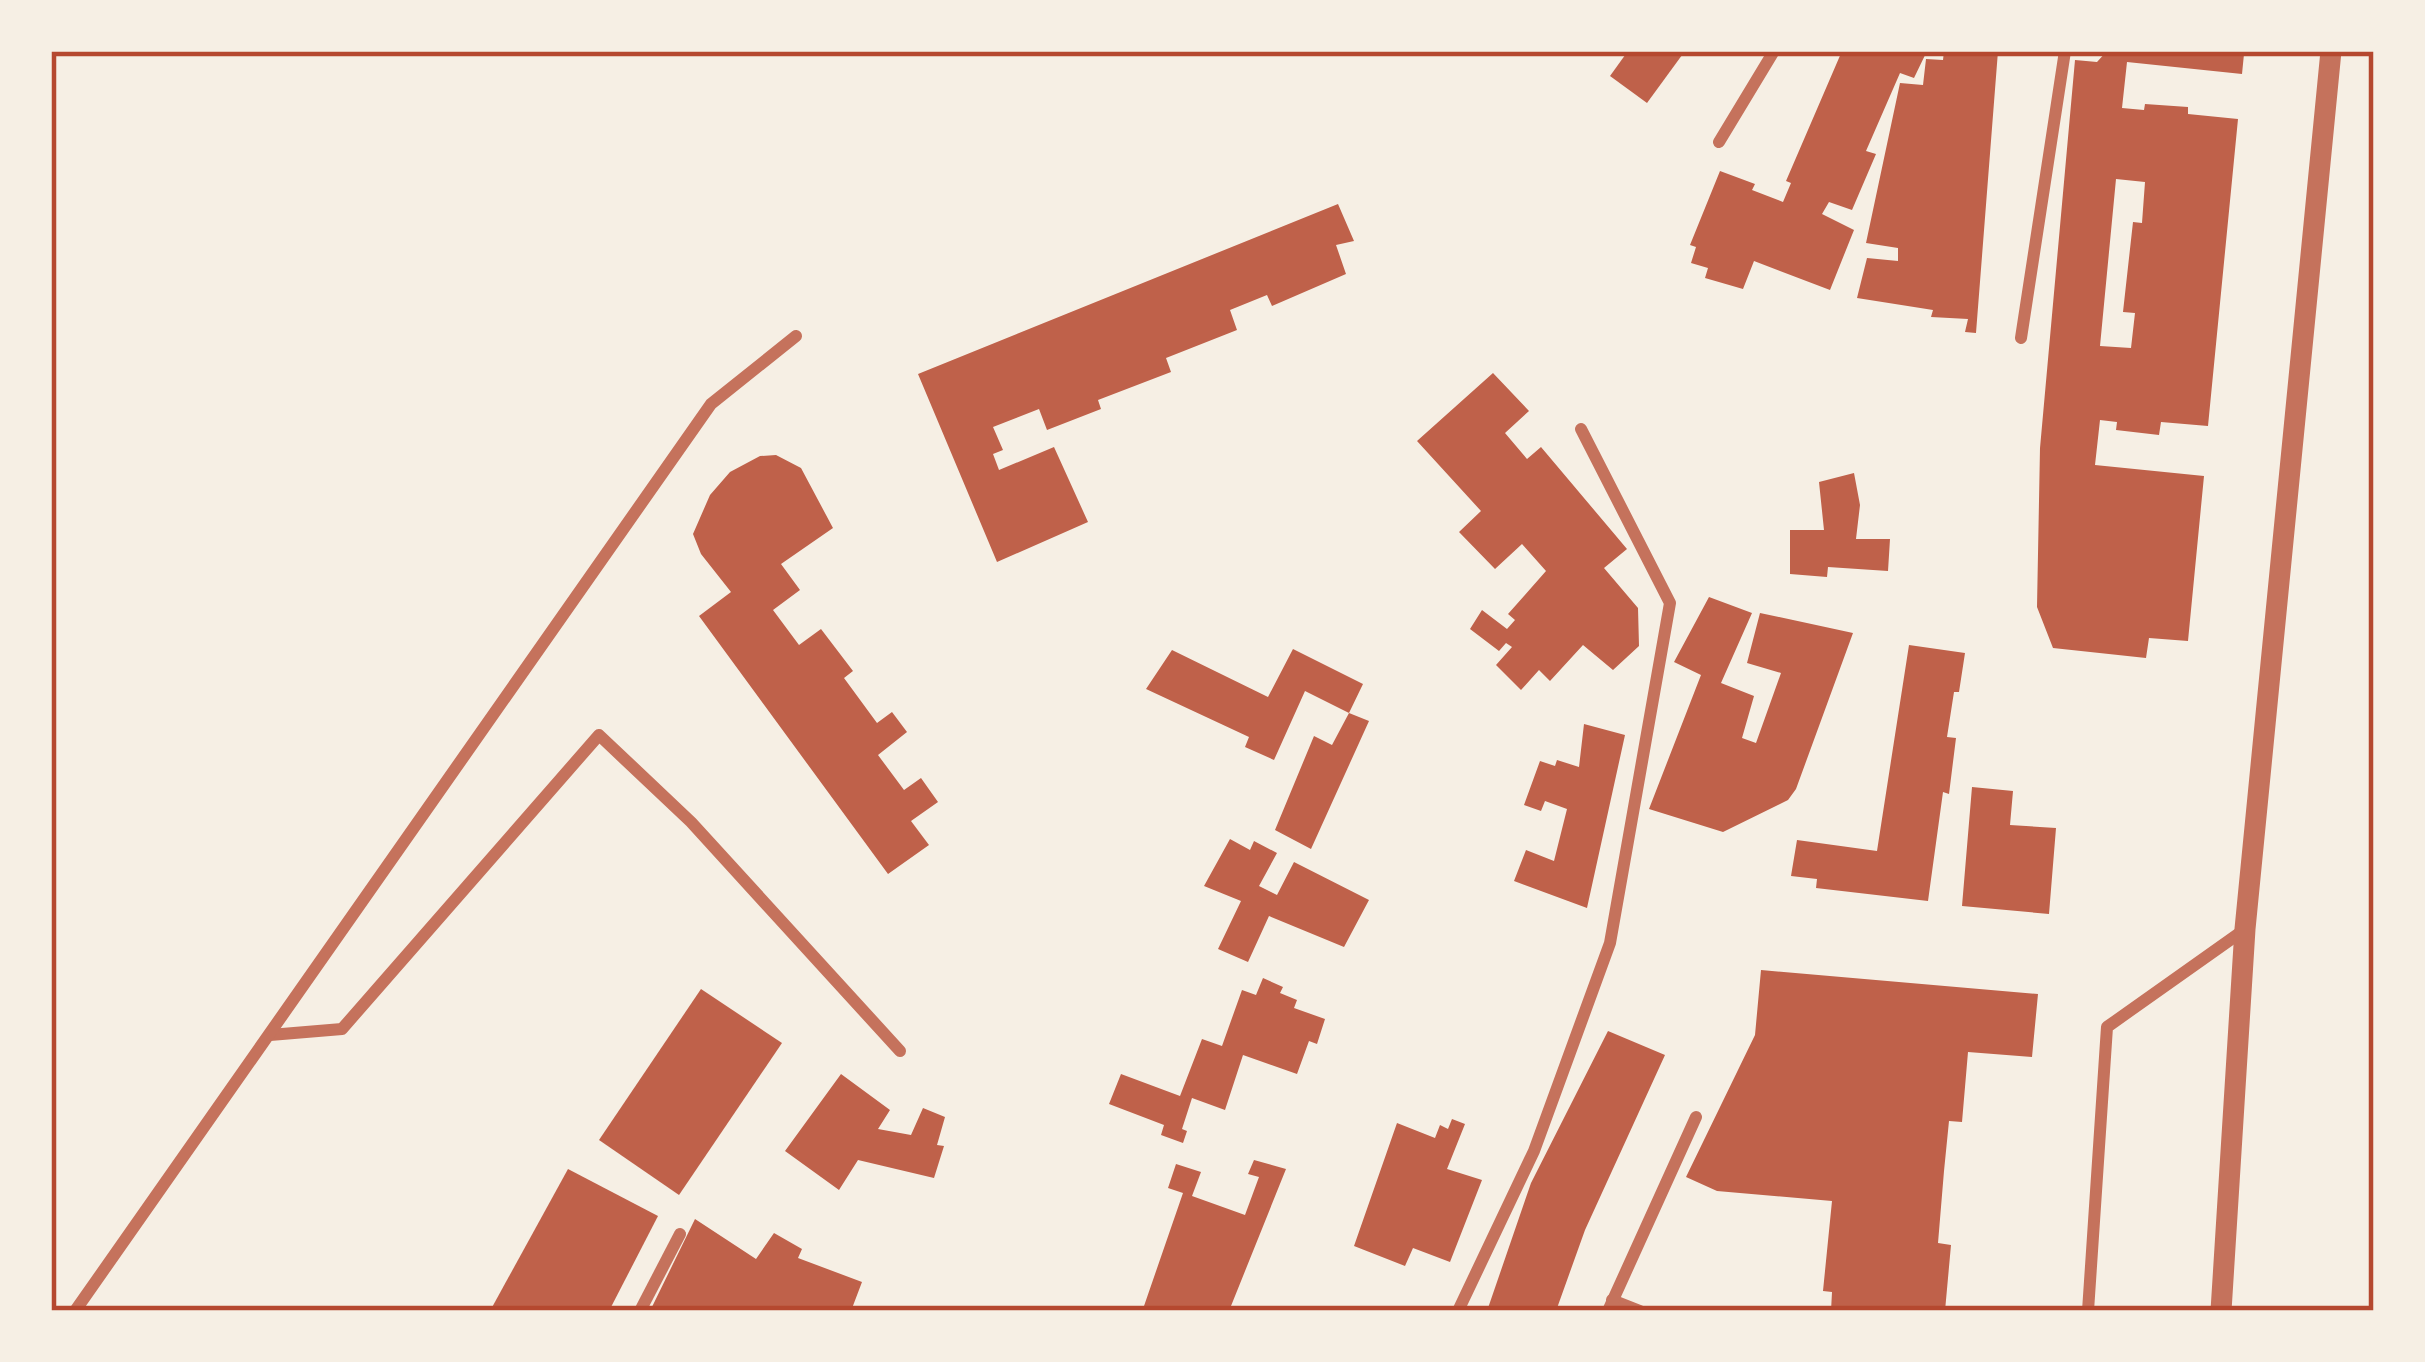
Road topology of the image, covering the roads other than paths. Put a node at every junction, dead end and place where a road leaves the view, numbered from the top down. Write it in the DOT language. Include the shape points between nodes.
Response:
graph roads {
  1 [pos="1774,51"];
  2 [pos="2065,51"];
  3 [pos="2328,52"];
  4 [pos="1719,142"];
  5 [pos="796,335"];
  6 [pos="2021,338"];
  7 [pos="1581,429"];
  8 [pos="2245,929"];
  9 [pos="270,1035"];
  10 [pos="900,1051"];
  11 [pos="1696,1117"];
  12 [pos="680,1234"];
  13 [pos="1610,1306"];
  14 [pos="75,1311"];
  15 [pos="640,1311"];
  16 [pos="1458,1311"];
  17 [pos="1640,1311"];
  18 [pos="2088,1311"];
  19 [pos="2221,1311"];
  1 -- 4 [label="street"];
  2 -- 6 [label="street"];
  3 -- 8 [label="street"];
  5 -- 9 [label="street" via="711,404"];
  7 -- 16 [label="street" via="1670,604 1610,943 1534,1151"];
  8 -- 18 [label="street" via="2107,1027"];
  8 -- 19 [label="street"];
  9 -- 10 [label="street" via="342,1029 599,735 691,822"];
  9 -- 14 [label="street"];
  11 -- 13 [label="street"];
  12 -- 15 [label="street"];
  13 -- 17 [label="street"];
}
